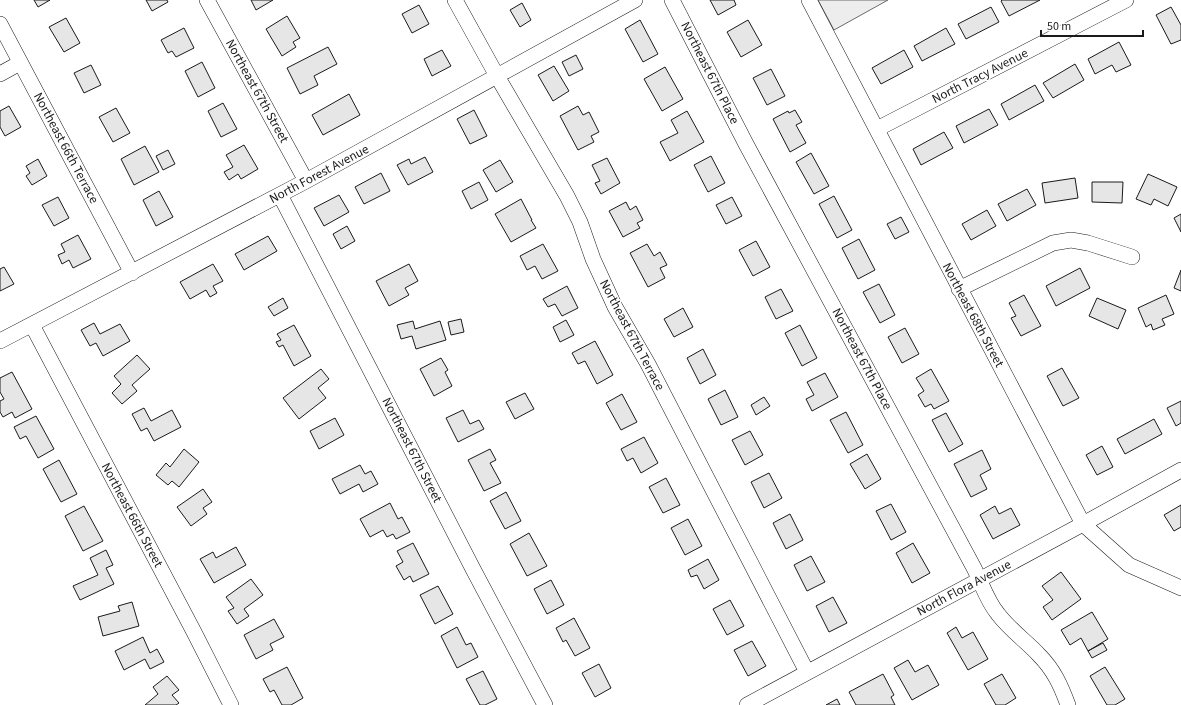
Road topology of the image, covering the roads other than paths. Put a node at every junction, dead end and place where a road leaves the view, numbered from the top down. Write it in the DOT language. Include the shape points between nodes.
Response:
graph roads {
  1 [pos="207,0"];
  2 [pos="455,0"];
  3 [pos="635,0"];
  4 [pos="672,0"];
  5 [pos="809,0"];
  6 [pos="1126,0"];
  7 [pos="0,24"];
  8 [pos="20,63"];
  9 [pos="0,74"];
  10 [pos="497,76"];
  11 [pos="877,130"];
  12 [pos="306,181"];
  13 [pos="280,195"];
  14 [pos="1132,257"];
  15 [pos="132,273"];
  16 [pos="959,289"];
  17 [pos="32,325"];
  18 [pos="0,342"];
  19 [pos="1181,470"];
  20 [pos="1083,524"];
  21 [pos="980,579"];
  22 [pos="1181,588"];
  23 [pos="807,672"];
  24 [pos="231,705"];
  25 [pos="545,705"];
  26 [pos="748,705"];
  27 [pos="1068,705"];
  1 -- 12 [label="street, Northeast 67th Street"];
  2 -- 10 [label="street, Northeast 67th Terrace"];
  3 -- 10 [label="street, North Forest Avenue"];
  4 -- 21 [label="street, Northeast 67th Place" via="746,144"];
  5 -- 11 [label="street, Northeast 68th Street"];
  6 -- 11 [label="street, North Tracy Avenue"];
  7 -- 8 [label="street, Northeast 66th Terrace"];
  8 -- 9 [label="street"];
  8 -- 15 [label="street, Northeast 66th Terrace"];
  10 -- 12 [label="street, North Forest Avenue"];
  10 -- 23 [label="street, Northeast 67th Terrace" via="567,196 615,307 648,364"];
  11 -- 16 [label="street, Northeast 68th Street"];
  12 -- 13 [label="street, North Forest Avenue"];
  13 -- 15 [label="street, North Forest Avenue"];
  13 -- 25 [label="street, Northeast 67th Street"];
  14 -- 16 [label="street" via="1088,243 1071,240 1053,243"];
  15 -- 17 [label="street, North Forest Avenue"];
  16 -- 20 [label="street, Northeast 68th Street"];
  17 -- 18 [label="street, North Forest Avenue"];
  17 -- 24 [label="street, Northeast 66th Street"];
  19 -- 20 [label="street, North Flora Avenue"];
  20 -- 21 [label="street, North Flora Avenue"];
  20 -- 22 [label="street, Northeast 68th Street" via="1129,565"];
  21 -- 23 [label="street, North Flora Avenue"];
  21 -- 27 [label="street, Northeast 67th Place" via="988,598 1008,627 1051,669"];
  23 -- 26 [label="street, North Flora Avenue"];
}
